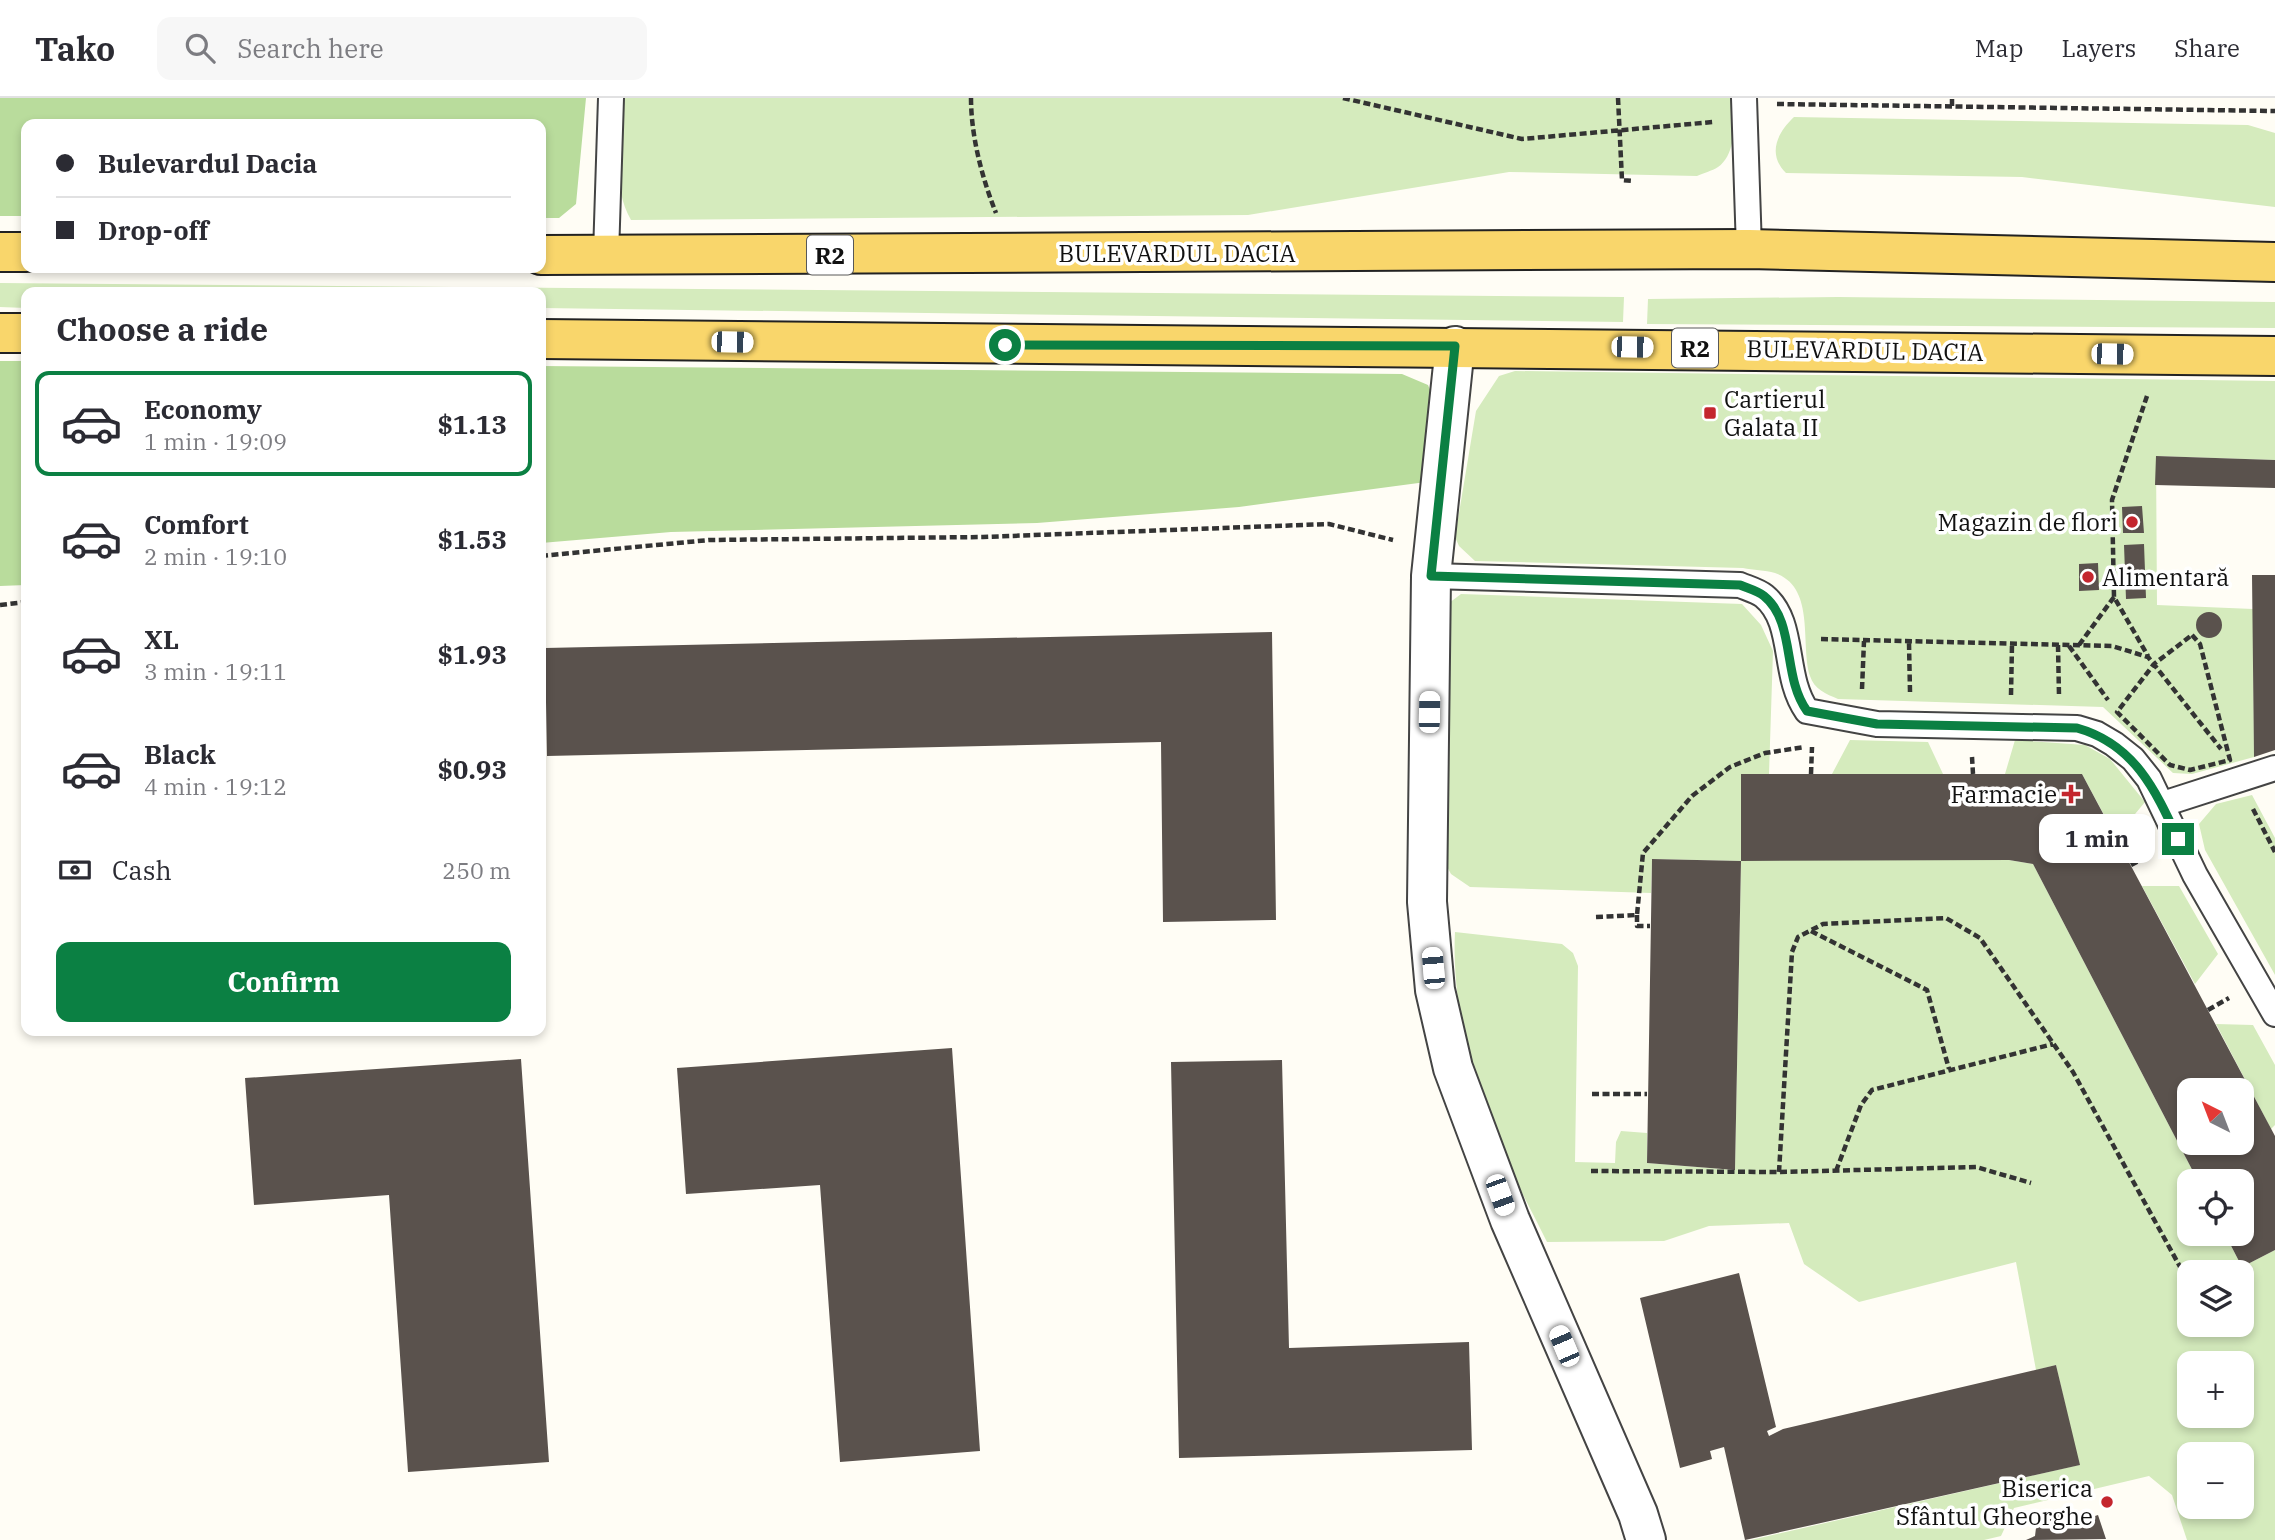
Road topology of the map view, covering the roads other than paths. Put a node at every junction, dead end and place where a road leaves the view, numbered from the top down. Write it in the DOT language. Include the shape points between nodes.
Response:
graph roads {
  1 [pos="611,98"];
  2 [pos="1745,107"];
  3 [pos="1749,249"];
  4 [pos="0,252"];
  5 [pos="21,252"];
  6 [pos="546,255"];
  7 [pos="606,255"];
  8 [pos="2275,262"];
  9 [pos="0,333"];
  10 [pos="21,333"];
  11 [pos="546,340"];
  12 [pos="1455,346"];
  13 [pos="2275,356"];
  14 [pos="1433,563"];
  15 [pos="2275,768"];
  16 [pos="2162,804"];
  17 [pos="2275,1014"];
  18 [pos="1646,1540"];
  1 -- 7 [label="lane"];
  2 -- 3 [label="lane"];
  3 -- 7 [label="main road, BULEVARDUL DACIA / R2"];
  3 -- 8 [label="main road, BULEVARDUL DACIA / R2"];
  4 -- 5 [label="main road"];
  6 -- 7 [label="main road, BULEVARDUL DACIA / R2"];
  9 -- 10 [label="main road"];
  11 -- 12 [label="main road, BULEVARDUL DACIA / R2"];
  12 -- 13 [label="main road, BULEVARDUL DACIA / R2"];
  12 -- 14 [label="street"];
  14 -- 16 [label="lane" via="1740,585 1764,596 1780,616 1795,695 1807,711 1860,722 2087,731 2133,759"];
  14 -- 18 [label="street" via="1427,901 1435,990 1453,1068 1510,1220"];
  15 -- 16 [label="lane" via="2237,773"];
  16 -- 17 [label="lane" via="2195,875"];
}
